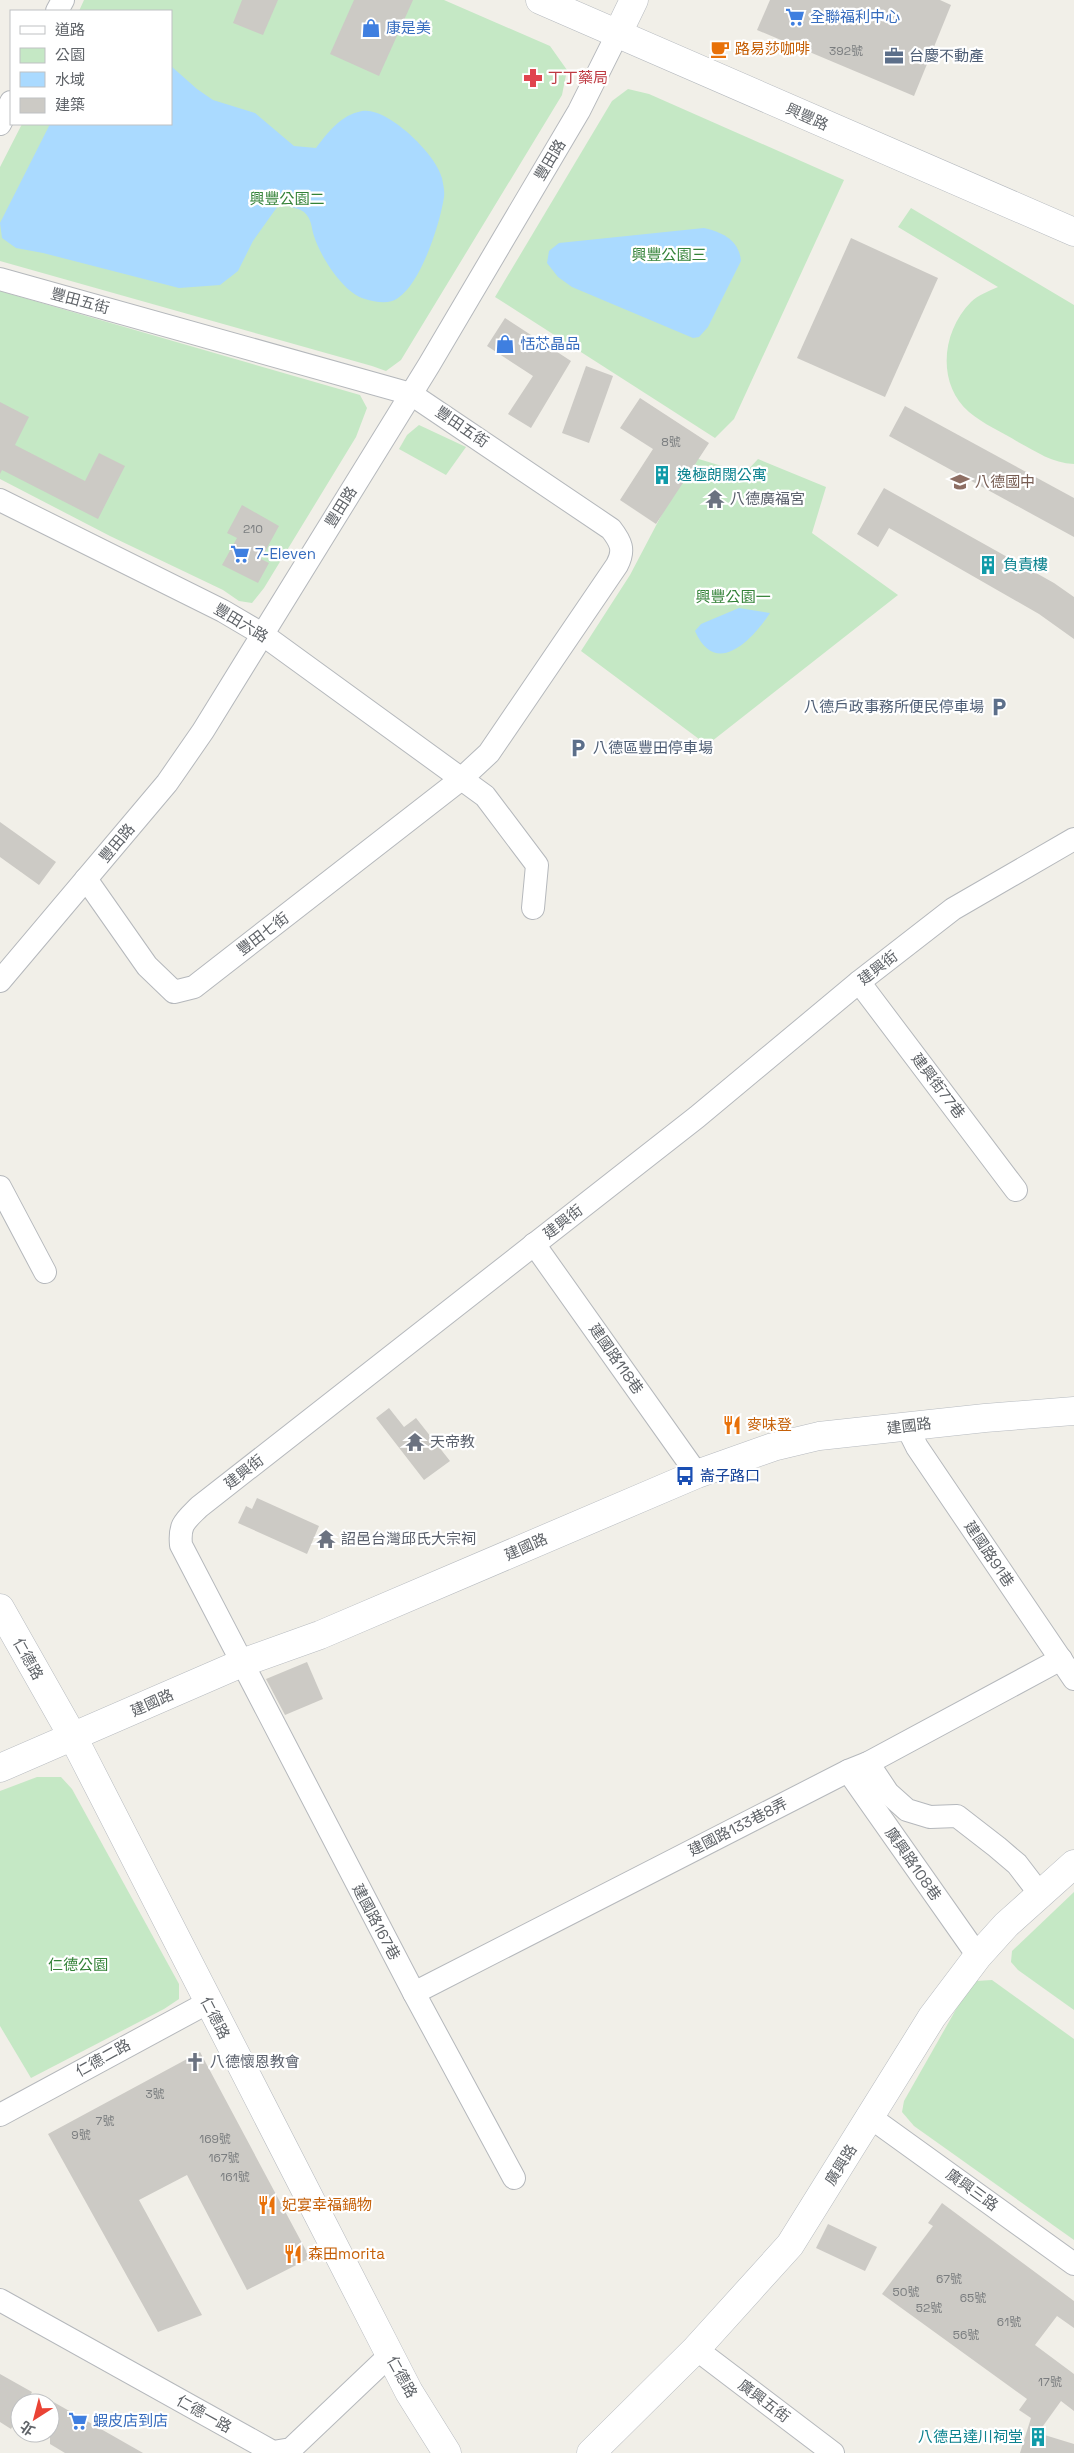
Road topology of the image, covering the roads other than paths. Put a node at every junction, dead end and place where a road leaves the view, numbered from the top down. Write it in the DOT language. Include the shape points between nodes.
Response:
graph roads {
  1 [pos="540,0"];
  2 [pos="634,0"];
  3 [pos="618,33"];
  4 [pos="10,104"];
  5 [pos="0,124"];
  6 [pos="1074,232"];
  7 [pos="0,279"];
  8 [pos="411,394"];
  9 [pos="0,500"];
  10 [pos="262,634"];
  11 [pos="460,780"];
  12 [pos="1074,839"];
  13 [pos="86,880"];
  14 [pos="533,908"];
  15 [pos="0,981"];
  16 [pos="860,982"];
  17 [pos="0,1188"];
  18 [pos="1016,1190"];
  19 [pos="534,1244"];
  20 [pos="46,1272"];
  21 [pos="1074,1411"];
  22 [pos="907,1427"];
  23 [pos="697,1474"];
  24 [pos="0,1608"];
  25 [pos="1060,1659"];
  26 [pos="242,1664"];
  27 [pos="1074,1679"];
  28 [pos="73,1737"];
  29 [pos="868,1763"];
  30 [pos="0,1768"];
  31 [pos="848,1771"];
  32 [pos="1074,1864"];
  33 [pos="1040,1894"];
  34 [pos="978,1956"];
  35 [pos="414,1993"];
  36 [pos="207,2003"];
  37 [pos="0,2115"];
  38 [pos="870,2117"];
  39 [pos="514,2178"];
  40 [pos="1074,2264"];
  41 [pos="0,2300"];
  42 [pos="696,2350"];
  43 [pos="390,2355"];
  44 [pos="447,2453"];
  45 [pos="591,2453"];
  46 [pos="832,2453"];
  1 -- 3 [label="street, 興豐路"];
  2 -- 3 [label="street, 豐田路"];
  3 -- 6 [label="street, 興豐路"];
  3 -- 8 [label="street, 豐田路" via="580,111"];
  4 -- 5 [label="street"];
  7 -- 8 [label="street, 豐田五街"];
  8 -- 10 [label="street, 豐田路"];
  8 -- 11 [label="street, 豐田五街" via="604,524 622,544 622,556 617,565 489,754"];
  9 -- 10 [label="street, 豐田六路" via="223,611"];
  10 -- 11 [label="street, 豐田六路"];
  10 -- 13 [label="street, 豐田路" via="167,783"];
  11 -- 13 [label="street, 豐田七街" via="185,991 174,992 147,966"];
  11 -- 14 [label="street, 豐田六路" via="484,796 537,865"];
  12 -- 16 [label="street, 建興街" via="953,909"];
  13 -- 15 [label="street, 豐田路"];
  16 -- 18 [label="street, 建興街77巷"];
  16 -- 19 [label="street, 建興街" via="697,1118"];
  17 -- 20 [label="street"];
  19 -- 23 [label="street, 建國路118巷"];
  19 -- 26 [label="street, 建興街" via="199,1507 183,1523 181,1545"];
  21 -- 22 [label="street, 建國路"];
  22 -- 23 [label="street, 建國路" via="819,1436"];
  22 -- 25 [label="street, 建國路91巷" via="917,1447"];
  23 -- 26 [label="street, 建國路" via="320,1635"];
  24 -- 28 [label="street, 仁德路"];
  25 -- 27 [label="street, 建國路91巷"];
  25 -- 29 [label="street, 建國路133巷8弄"];
  26 -- 28 [label="street, 建國路"];
  26 -- 35 [label="street, 建國路167巷"];
  28 -- 30 [label="street, 建國路"];
  28 -- 36 [label="street, 仁德路"];
  29 -- 31 [label="street, 建國路133巷8弄"];
  29 -- 33 [label="street" via="888,1793 907,1810 930,1817 957,1816 1017,1864"];
  31 -- 34 [label="street, 廣興路108巷"];
  31 -- 35 [label="street, 建國路133巷8弄"];
  32 -- 33 [label="street, 廣興路"];
  33 -- 34 [label="street, 廣興路"];
  34 -- 38 [label="street, 廣興路" via="932,2017"];
  35 -- 39 [label="street, 建國路167巷"];
  36 -- 37 [label="street, 仁德二路"];
  36 -- 43 [label="street, 仁德路"];
  38 -- 40 [label="street, 廣興三路"];
  38 -- 42 [label="street, 廣興路" via="790,2245"];
  41 -- 43 [label="street, 仁德一路" via="273,2452 291,2449"];
  42 -- 45 [label="street, 廣興路"];
  42 -- 46 [label="street, 廣興五街"];
  43 -- 44 [label="street, 仁德路"];
}
